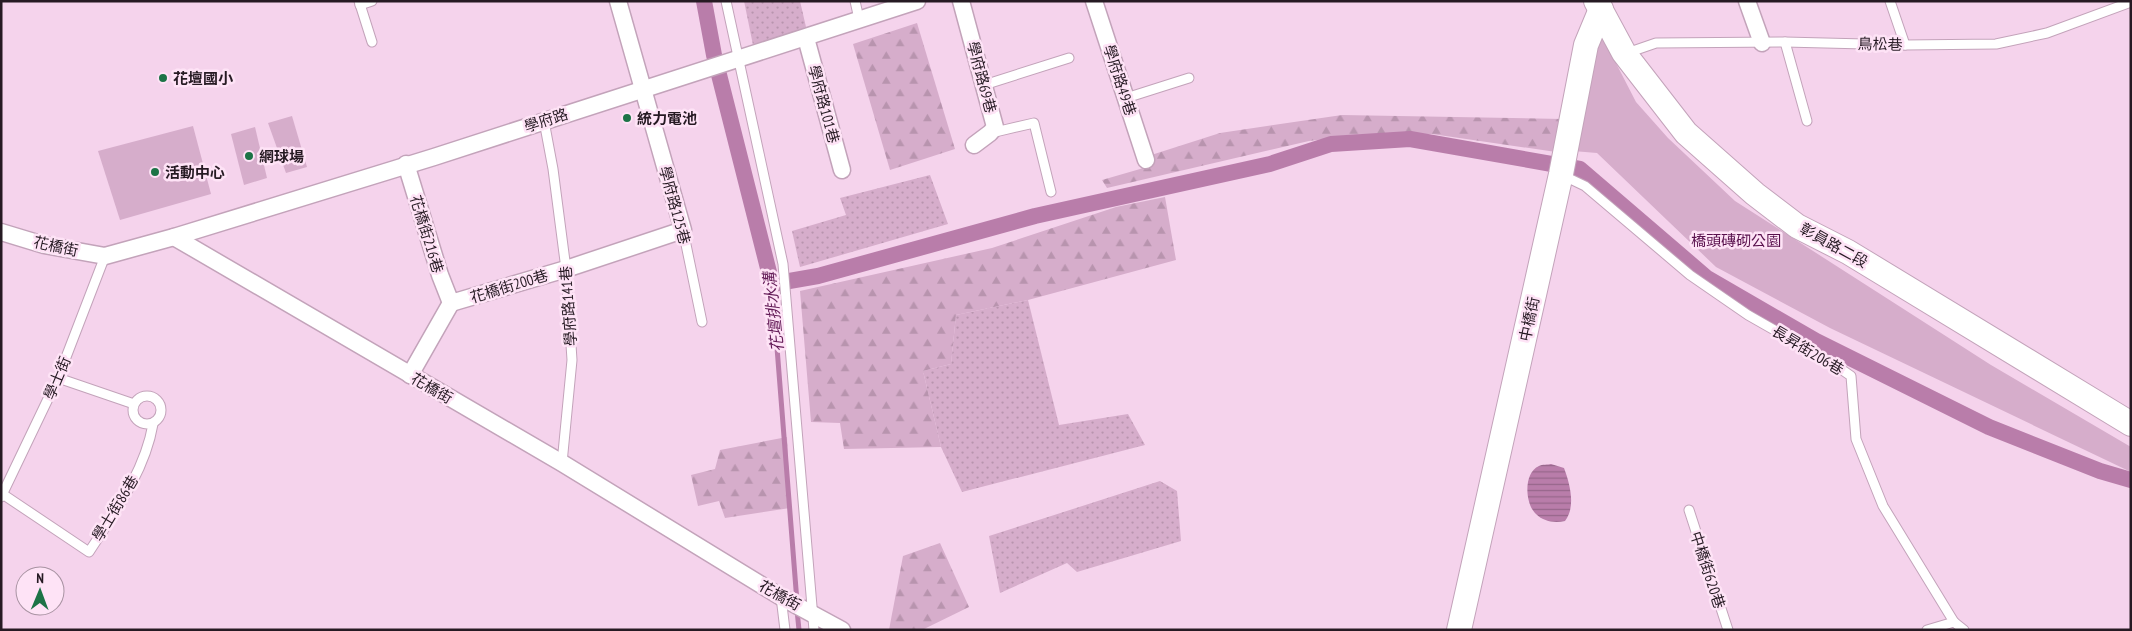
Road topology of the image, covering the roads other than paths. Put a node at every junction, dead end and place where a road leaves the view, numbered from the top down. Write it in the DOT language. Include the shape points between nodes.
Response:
graph roads {
  1 [pos="372,1"];
  2 [pos="618,1"];
  3 [pos="726,1"];
  4 [pos="855,1"];
  5 [pos="917,1"];
  6 [pos="961,1"];
  7 [pos="1094,1"];
  8 [pos="1747,1"];
  9 [pos="1890,1"];
  10 [pos="2131,2"];
  11 [pos="359,3"];
  12 [pos="1598,5"];
  13 [pos="859,19"];
  14 [pos="806,38"];
  15 [pos="372,42"];
  16 [pos="1785,42"];
  17 [pos="1762,44"];
  18 [pos="1905,45"];
  19 [pos="1624,53"];
  20 [pos="1069,58"];
  21 [pos="733,60"];
  22 [pos="1189,78"];
  23 [pos="984,85"];
  24 [pos="643,88"];
  25 [pos="1126,98"];
  26 [pos="1807,120"];
  27 [pos="544,121"];
  28 [pos="990,133"];
  29 [pos="974,145"];
  30 [pos="1146,160"];
  31 [pos="406,164"];
  32 [pos="842,170"];
  33 [pos="1561,174"];
  34 [pos="1051,192"];
  35 [pos="683,230"];
  36 [pos="1,232"];
  37 [pos="174,237"];
  38 [pos="105,256"];
  39 [pos="566,268"];
  40 [pos="451,303"];
  41 [pos="702,322"];
  42 [pos="410,375"];
  43 [pos="58,378"];
  44 [pos="134,404"];
  45 [pos="153,424"];
  46 [pos="2131,424"];
  47 [pos="562,463"];
  48 [pos="2,495"];
  49 [pos="1688,510"];
  50 [pos="781,597"];
  51 [pos="813,613"];
  52 [pos="1954,622"];
  53 [pos="785,630"];
  54 [pos="814,630"];
  55 [pos="842,630"];
  56 [pos="1459,630"];
  57 [pos="1728,630"];
  58 [pos="1926,630"];
  59 [pos="1964,630"];
  1 -- 11 [label="lane"];
  2 -- 24 [label="street, 學府路125巷"];
  3 -- 21 [label="lane"];
  4 -- 13 [label="lane"];
  5 -- 13 [label="street, 學府路"];
  6 -- 23 [label="street, 學府路69巷"];
  7 -- 25 [label="street, 學府路49巷"];
  8 -- 17 [label="street"];
  9 -- 18 [label="lane"];
  10 -- 18 [label="lane, 鳥松巷" via="2047,33 1996,44"];
  11 -- 15 [label="lane"];
  12 -- 19 [label="main road, 彰員路二段"];
  12 -- 33 [label="main road, 中橋街" via="1586,45"];
  13 -- 14 [label="street, 學府路"];
  14 -- 21 [label="street, 學府路"];
  14 -- 32 [label="street, 學府路101巷"];
  16 -- 17 [label="lane, 鳥松巷"];
  16 -- 18 [label="lane, 鳥松巷"];
  16 -- 26 [label="lane"];
  17 -- 19 [label="lane, 鳥松巷" via="1656,43"];
  19 -- 46 [label="main road, 彰員路二段" via="1686,133 1797,226 1848,252"];
  20 -- 23 [label="lane"];
  21 -- 24 [label="street, 學府路"];
  21 -- 51 [label="lane" via="783,264"];
  22 -- 25 [label="lane"];
  23 -- 28 [label="street, 學府路69巷" via="995,127"];
  24 -- 27 [label="street, 學府路"];
  24 -- 35 [label="street, 學府路125巷"];
  25 -- 30 [label="street, 學府路49巷"];
  27 -- 31 [label="street, 學府路"];
  27 -- 39 [label="lane, 學府路141巷"];
  28 -- 29 [label="street, 學府路69巷"];
  28 -- 34 [label="lane" via="1034,122"];
  31 -- 37 [label="street, 學府路"];
  31 -- 40 [label="street, 花橋街216巷"];
  33 -- 52 [label="lane, 長昇街206巷" via="1586,186 1697,280 1748,315 1851,376 1856,439 1883,506"];
  33 -- 56 [label="main road, 中橋街"];
  35 -- 39 [label="street, 花橋街200巷"];
  35 -- 41 [label="lane, 學府路125巷"];
  36 -- 38 [label="street, 花橋街" via="44,245"];
  37 -- 38 [label="street, 花橋街"];
  37 -- 42 [label="street, 花橋街"];
  38 -- 43 [label="lane, 學士街"];
  39 -- 40 [label="street, 花橋街200巷"];
  39 -- 47 [label="lane, 學府路141巷" via="572,360"];
  40 -- 42 [label="street"];
  42 -- 47 [label="street, 花橋街"];
  43 -- 44 [label="lane"];
  43 -- 48 [label="lane, 學士街"];
  44 -- 45 [label="lane" via="134,414 139,422"];
  44 -- 45 [label="lane" via="144,396 157,400 162,412"];
  45 -- 48 [label="lane, 學士街86巷" via="152,435 132,485 89,552"];
  47 -- 50 [label="street, 花橋街"];
  49 -- 57 [label="lane, 中橋街620巷"];
  50 -- 51 [label="street, 花橋街"];
  50 -- 53 [label="lane"];
  51 -- 54 [label="lane"];
  51 -- 55 [label="street, 花橋街"];
  52 -- 58 [label="lane"];
  52 -- 59 [label="lane, 長昇街206巷"];
}
